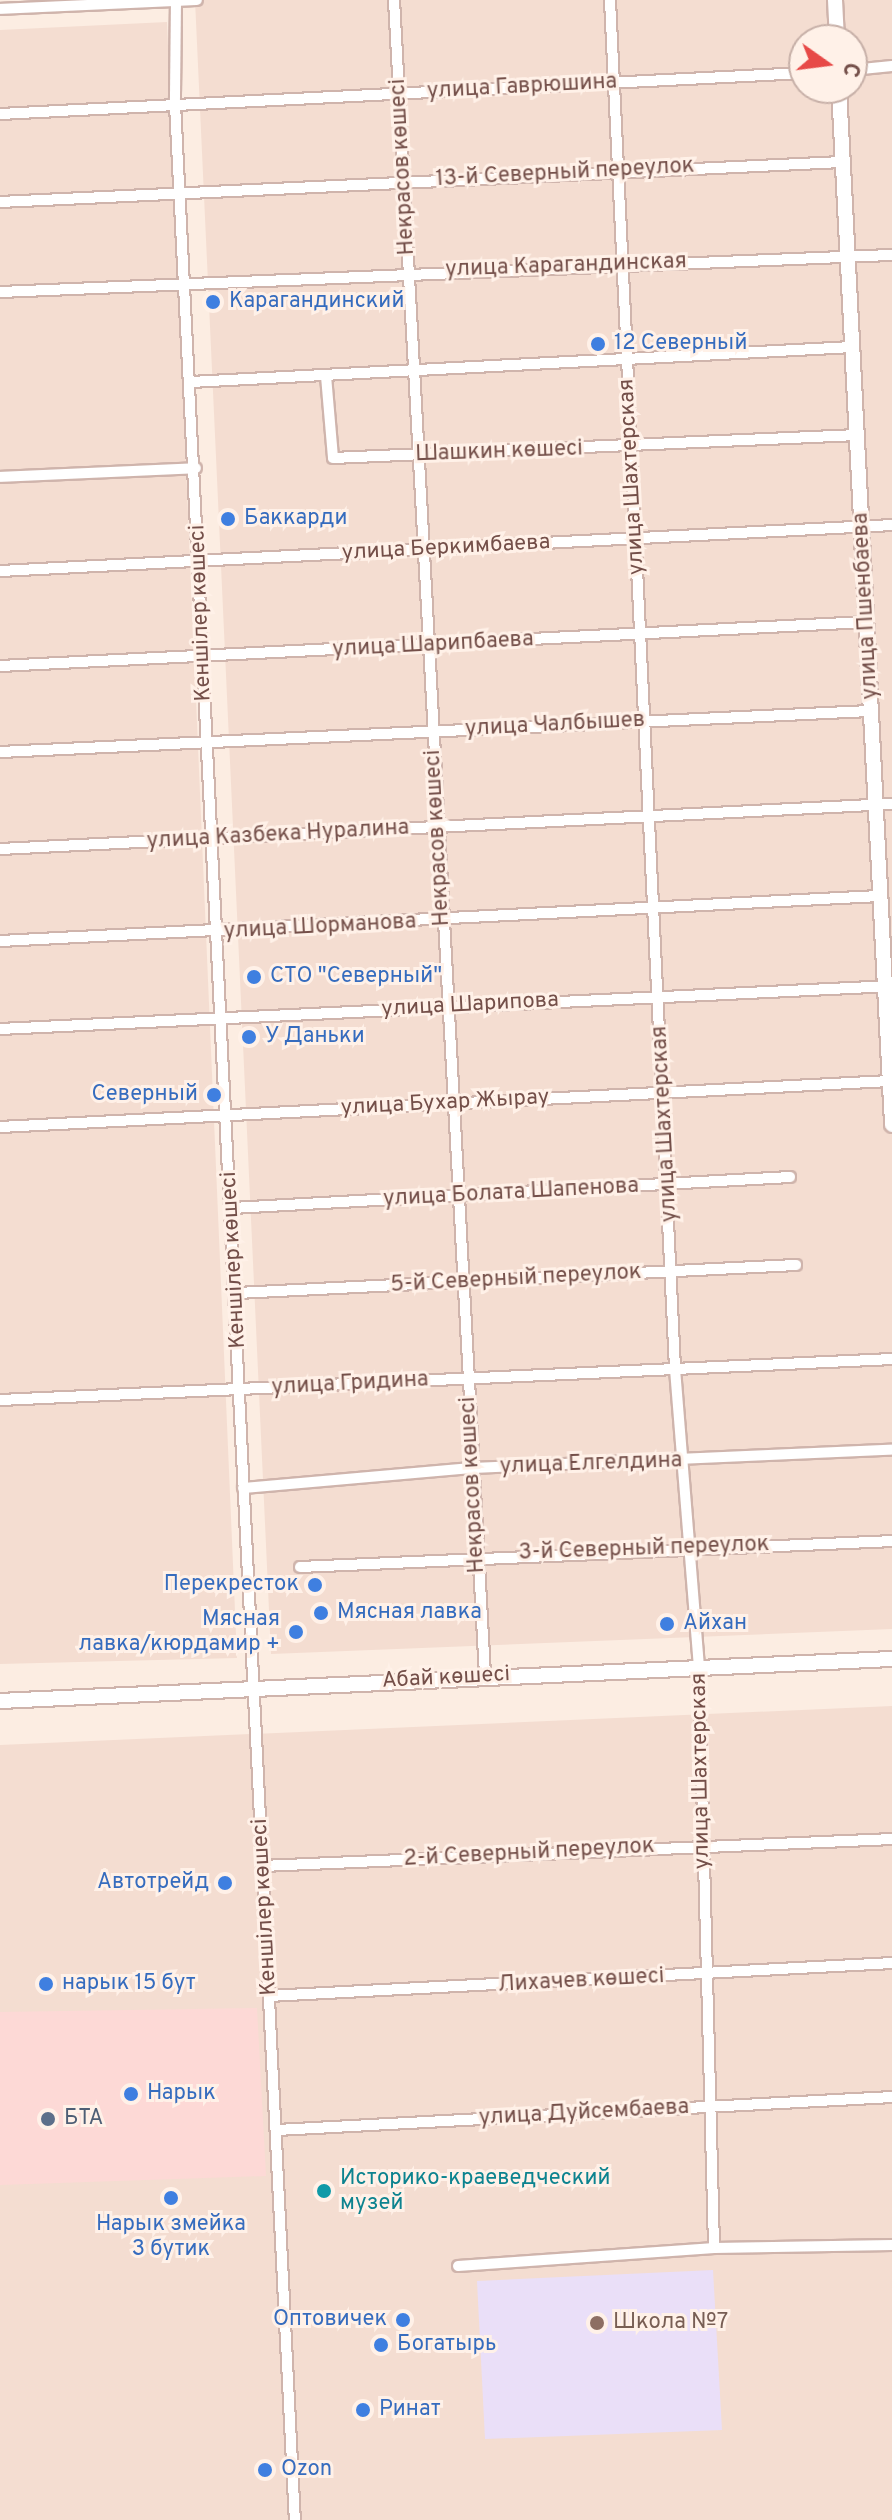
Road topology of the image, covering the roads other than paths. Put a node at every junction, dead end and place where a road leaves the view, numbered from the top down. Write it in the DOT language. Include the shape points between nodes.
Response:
graph roads {
  1 [pos="197,0"];
  2 [pos="394,0"];
  3 [pos="610,0"];
  4 [pos="835,0"];
  5 [pos="176,1"];
  6 [pos="0,9"];
  7 [pos="836,24"];
  8 [pos="892,66"];
  9 [pos="868,68"];
  10 [pos="788,74"];
  11 [pos="615,82"];
  12 [pos="399,93"];
  13 [pos="175,104"];
  14 [pos="840,104"];
  15 [pos="0,114"];
  16 [pos="843,162"];
  17 [pos="619,170"];
  18 [pos="403,181"];
  19 [pos="181,192"];
  20 [pos="0,202"];
  21 [pos="892,255"];
  22 [pos="848,257"];
  23 [pos="622,264"];
  24 [pos="408,272"];
  25 [pos="186,286"];
  26 [pos="0,292"];
  27 [pos="853,347"];
  28 [pos="625,360"];
  29 [pos="414,371"];
  30 [pos="326,376"];
  31 [pos="191,382"];
  32 [pos="857,435"];
  33 [pos="630,447"];
  34 [pos="418,456"];
  35 [pos="196,468"];
  36 [pos="0,477"];
  37 [pos="892,525"];
  38 [pos="862,526"];
  39 [pos="637,540"];
  40 [pos="423,548"];
  41 [pos="199,562"];
  42 [pos="0,571"];
  43 [pos="867,622"];
  44 [pos="640,635"];
  45 [pos="428,644"];
  46 [pos="203,657"];
  47 [pos="0,666"];
  48 [pos="871,711"];
  49 [pos="645,721"];
  50 [pos="433,731"];
  51 [pos="207,742"];
  52 [pos="0,752"];
  53 [pos="876,804"];
  54 [pos="892,804"];
  55 [pos="651,815"];
  56 [pos="438,825"];
  57 [pos="211,841"];
  58 [pos="0,849"];
  59 [pos="880,896"];
  60 [pos="655,909"];
  61 [pos="443,920"];
  62 [pos="215,933"];
  63 [pos="0,941"];
  64 [pos="889,986"];
  65 [pos="659,997"];
  66 [pos="447,1006"];
  67 [pos="221,1018"];
  68 [pos="0,1029"];
  69 [pos="890,1081"];
  70 [pos="663,1091"];
  71 [pos="453,1103"];
  72 [pos="227,1116"];
  73 [pos="892,1125"];
  74 [pos="0,1127"];
  75 [pos="790,1177"];
  76 [pos="666,1185"];
  77 [pos="457,1196"];
  78 [pos="232,1208"];
  79 [pos="796,1265"];
  80 [pos="672,1272"];
  81 [pos="462,1282"];
  82 [pos="237,1293"];
  83 [pos="892,1359"];
  84 [pos="675,1369"];
  85 [pos="467,1378"];
  86 [pos="240,1390"];
  87 [pos="0,1400"];
  88 [pos="892,1450"];
  89 [pos="682,1461"];
  90 [pos="472,1468"];
  91 [pos="243,1488"];
  92 [pos="892,1541"];
  93 [pos="687,1547"];
  94 [pos="477,1556"];
  95 [pos="300,1567"];
  96 [pos="892,1659"];
  97 [pos="699,1666"];
  98 [pos="485,1676"];
  99 [pos="257,1688"];
  100 [pos="0,1701"];
  101 [pos="892,1839"];
  102 [pos="703,1845"];
  103 [pos="262,1866"];
  104 [pos="892,1963"];
  105 [pos="708,1975"];
  106 [pos="269,1996"];
  107 [pos="892,2097"];
  108 [pos="713,2106"];
  109 [pos="277,2130"];
  110 [pos="892,2245"];
  111 [pos="714,2248"];
  112 [pos="458,2266"];
  113 [pos="295,2520"];
  1 -- 5 [label="street"];
  2 -- 12 [label="street, Некрасов көшесі"];
  3 -- 11 [label="street, улица Шахтерская"];
  4 -- 7 [label="street"];
  5 -- 6 [label="street"];
  5 -- 13 [label="street, Кеншілер көшесі"];
  8 -- 9 [label="street"];
  10 -- 11 [label="street, улица Гаврюшина"];
  11 -- 12 [label="street, улица Гаврюшина"];
  11 -- 17 [label="street, улица Шахтерская"];
  12 -- 13 [label="street, улица Гаврюшина"];
  12 -- 18 [label="street, Некрасов көшесі"];
  13 -- 15 [label="street, улица Гаврюшина"];
  13 -- 19 [label="street, Кеншілер көшесі"];
  14 -- 16 [label="street, улица Пшенбаева"];
  16 -- 17 [label="street, 13-й Северный переулок"];
  16 -- 22 [label="street, улица Пшенбаева"];
  17 -- 18 [label="street, 13-й Северный переулок"];
  17 -- 23 [label="street, улица Шахтерская"];
  18 -- 19 [label="street, 13-й Северный переулок"];
  18 -- 24 [label="street, Некрасов көшесі"];
  19 -- 20 [label="street, 13-й Северный переулок"];
  19 -- 25 [label="street, Кеншілер көшесі"];
  21 -- 22 [label="street, улица Карагандинская"];
  22 -- 23 [label="street, улица Карагандинская"];
  22 -- 27 [label="street, улица Пшенбаева"];
  23 -- 24 [label="street, улица Карагандинская"];
  23 -- 28 [label="street, улица Шахтерская"];
  24 -- 25 [label="street, улица Карагандинская"];
  24 -- 29 [label="street, Некрасов көшесі"];
  25 -- 26 [label="street, улица Карагандинская"];
  25 -- 31 [label="street, Кеншілер көшесі"];
  27 -- 28 [label="street"];
  27 -- 32 [label="street, улица Пшенбаева"];
  28 -- 29 [label="street"];
  28 -- 33 [label="street, улица Шахтерская"];
  29 -- 30 [label="street"];
  29 -- 34 [label="street, Некрасов көшесі"];
  30 -- 31 [label="street"];
  30 -- 34 [label="street, Шашкин көшесі" via="333,458"];
  31 -- 35 [label="street, Кеншілер көшесі"];
  32 -- 33 [label="street, Шашкин көшесі"];
  32 -- 38 [label="street, улица Пшенбаева"];
  33 -- 34 [label="street, Шашкин көшесі"];
  33 -- 39 [label="street, улица Шахтерская"];
  34 -- 40 [label="street, Некрасов көшесі"];
  35 -- 36 [label="street"];
  35 -- 41 [label="street, Кеншілер көшесі"];
  37 -- 38 [label="street, улица Беркимбаева"];
  38 -- 39 [label="street, улица Беркимбаева"];
  38 -- 43 [label="street, улица Пшенбаева"];
  39 -- 40 [label="street, улица Беркимбаева"];
  39 -- 44 [label="street, улица Шахтерская"];
  40 -- 41 [label="street, улица Беркимбаева"];
  40 -- 45 [label="street, Некрасов көшесі"];
  41 -- 42 [label="street, улица Беркимбаева"];
  41 -- 46 [label="street, Кеншілер көшесі"];
  43 -- 44 [label="street, улица Шарипбаева"];
  43 -- 48 [label="street, улица Пшенбаева"];
  44 -- 45 [label="street, улица Шарипбаева"];
  44 -- 49 [label="street, улица Шахтерская"];
  45 -- 46 [label="street, улица Шарипбаева"];
  45 -- 50 [label="street, Некрасов көшесі"];
  46 -- 47 [label="street, улица Шарипбаева"];
  46 -- 51 [label="street, Кеншілер көшесі"];
  48 -- 49 [label="street, улица Чалбышев"];
  48 -- 53 [label="street, улица Пшенбаева"];
  49 -- 50 [label="street, улица Чалбышев"];
  49 -- 55 [label="street, улица Шахтерская"];
  50 -- 51 [label="street, улица Чалбышев"];
  50 -- 56 [label="street, Некрасов көшесі"];
  51 -- 52 [label="street, улица Чалбышев"];
  51 -- 57 [label="street, Кеншілер көшесі"];
  53 -- 54 [label="street, улица Казбека Нуралина"];
  53 -- 55 [label="street, улица Казбека Нуралина"];
  53 -- 59 [label="street, улица Пшенбаева"];
  55 -- 56 [label="street, улица Казбека Нуралина"];
  55 -- 60 [label="street, улица Шахтерская"];
  56 -- 57 [label="street, улица Казбека Нуралина"];
  56 -- 61 [label="street, Некрасов көшесі"];
  57 -- 58 [label="street, улица Казбека Нуралина"];
  57 -- 62 [label="street, Кеншілер көшесі"];
  59 -- 60 [label="street, улица Шорманова"];
  59 -- 64 [label="street, улица Пшенбаева"];
  60 -- 61 [label="street, улица Шорманова"];
  60 -- 65 [label="street, улица Шахтерская"];
  61 -- 62 [label="street, улица Шорманова"];
  61 -- 66 [label="street, Некрасов көшесі"];
  62 -- 63 [label="street, улица Шорманова"];
  62 -- 67 [label="street, Кеншілер көшесі"];
  64 -- 65 [label="street, улица Шарипова"];
  64 -- 69 [label="street, улица Пшенбаева"];
  65 -- 66 [label="street, улица Шарипова"];
  65 -- 70 [label="street, улица Шахтерская"];
  66 -- 67 [label="street, улица Шарипова"];
  66 -- 71 [label="street, Некрасов көшесі"];
  67 -- 68 [label="street, улица Шарипова"];
  67 -- 72 [label="street, Кеншілер көшесі"];
  69 -- 70 [label="street, улица Бухар Жырау"];
  69 -- 73 [label="street, улица Пшенбаева"];
  70 -- 71 [label="street, улица Бухар Жырау"];
  70 -- 76 [label="street, улица Шахтерская"];
  71 -- 72 [label="street, улица Бухар Жырау"];
  71 -- 77 [label="street, Некрасов көшесі"];
  72 -- 74 [label="street, улица Бухар Жырау"];
  72 -- 78 [label="street, Кеншілер көшесі"];
  75 -- 76 [label="street, улица Болата Шапенова"];
  76 -- 77 [label="street, улица Болата Шапенова"];
  76 -- 80 [label="street, улица Шахтерская"];
  77 -- 78 [label="street, улица Болата Шапенова"];
  77 -- 81 [label="street, Некрасов көшесі"];
  78 -- 82 [label="street, Кеншілер көшесі"];
  79 -- 80 [label="street, 5-й Северный переулок"];
  80 -- 81 [label="street, 5-й Северный переулок"];
  80 -- 84 [label="street, улица Шахтерская"];
  81 -- 82 [label="street, 5-й Северный переулок"];
  81 -- 85 [label="street, Некрасов көшесі"];
  82 -- 86 [label="street, Кеншілер көшесі"];
  83 -- 84 [label="street, улица Гридина"];
  84 -- 85 [label="street, улица Гридина"];
  84 -- 89 [label="street, улица Шахтерская"];
  85 -- 86 [label="street, улица Гридина"];
  85 -- 90 [label="street, Некрасов көшесі"];
  86 -- 87 [label="street, улица Гридина"];
  86 -- 91 [label="street, Кеншілер көшесі"];
  88 -- 89 [label="street, улица Елгелдина"];
  89 -- 90 [label="street, улица Елгелдина"];
  89 -- 93 [label="street, улица Шахтерская"];
  90 -- 91 [label="street, улица Елгелдина"];
  90 -- 94 [label="street, Некрасов көшесі"];
  91 -- 99 [label="street, Кеншілер көшесі"];
  92 -- 93 [label="street, 3-й Северный переулок"];
  93 -- 94 [label="street, 3-й Северный переулок"];
  93 -- 97 [label="street, улица Шахтерская"];
  94 -- 95 [label="street, 3-й Северный переулок"];
  94 -- 98 [label="street, Некрасов көшесі"];
  96 -- 97 [label="street, Абай көшесі"];
  97 -- 98 [label="street, Абай көшесі"];
  97 -- 102 [label="street, улица Шахтерская"];
  98 -- 99 [label="street, Абай көшесі"];
  99 -- 100 [label="street, Абай көшесі"];
  99 -- 103 [label="street, Кеншілер көшесі"];
  101 -- 102 [label="street, 2-й Северный переулок"];
  102 -- 103 [label="street, 2-й Северный переулок"];
  102 -- 105 [label="street, улица Шахтерская"];
  103 -- 106 [label="street, Кеншілер көшесі"];
  104 -- 105 [label="street, Лихачев көшесі"];
  105 -- 106 [label="street, Лихачев көшесі"];
  105 -- 108 [label="street, улица Шахтерская"];
  106 -- 109 [label="street, Кеншілер көшесі"];
  107 -- 108 [label="street, улица Дуйсембаева"];
  108 -- 109 [label="street, улица Дуйсембаева"];
  108 -- 111 [label="street, улица Шахтерская"];
  109 -- 113 [label="street, Кеншілер көшесі"];
  110 -- 111 [label="street"];
  111 -- 112 [label="street"];
}
